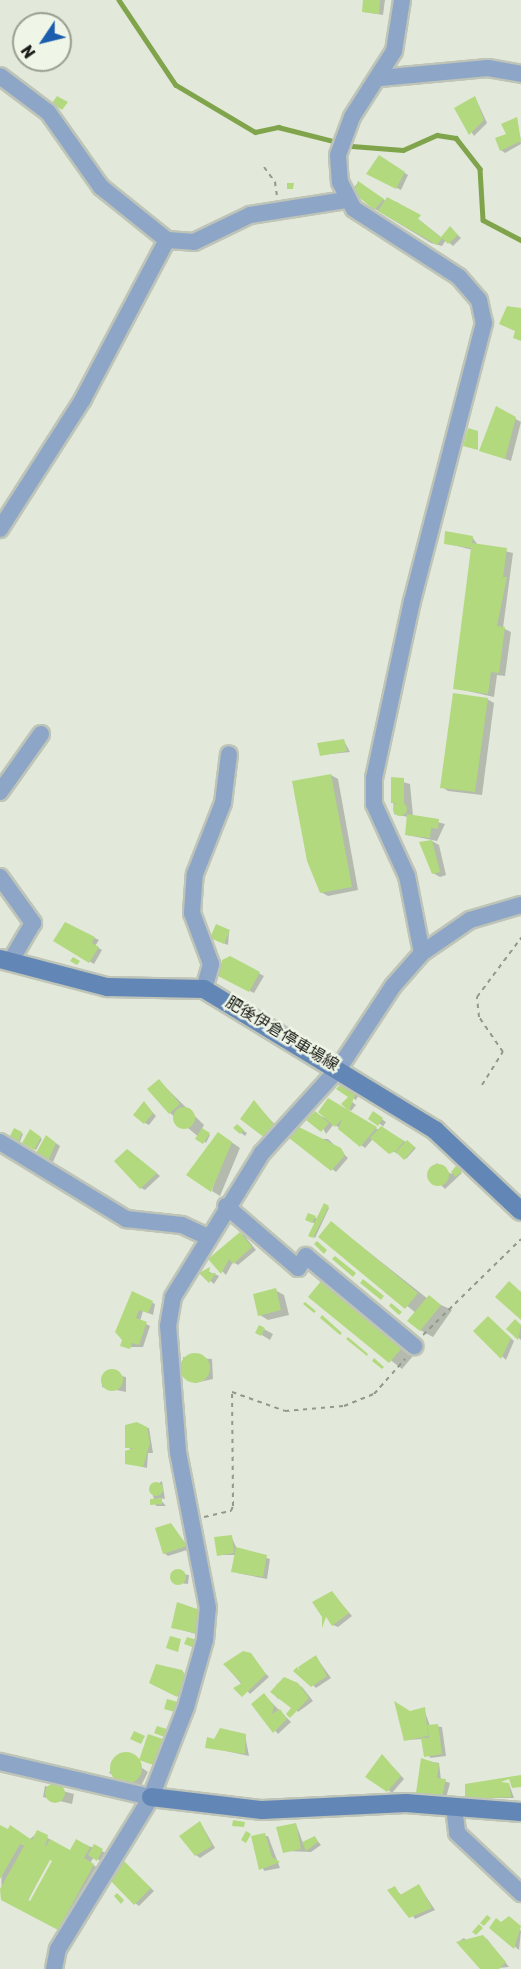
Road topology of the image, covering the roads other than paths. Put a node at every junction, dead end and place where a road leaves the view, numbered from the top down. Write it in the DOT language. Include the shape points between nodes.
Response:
graph roads {
  1 [pos="402,0"];
  2 [pos="521,74"];
  3 [pos="0,76"];
  4 [pos="380,78"];
  5 [pos="346,200"];
  6 [pos="167,240"];
  7 [pos="0,529"];
  8 [pos="41,734"];
  9 [pos="229,754"];
  10 [pos="0,792"];
  11 [pos="0,877"];
  12 [pos="521,905"];
  13 [pos="422,953"];
  14 [pos="5,960"];
  15 [pos="204,989"];
  16 [pos="339,1068"];
  17 [pos="0,1142"];
  18 [pos="226,1206"];
  19 [pos="521,1211"];
  20 [pos="208,1237"];
  21 [pos="414,1346"];
  22 [pos="0,1762"];
  23 [pos="151,1797"];
  24 [pos="454,1807"];
  25 [pos="521,1812"];
  26 [pos="521,1893"];
  27 [pos="54,1969"];
  1 -- 4 [label="street" via="400,28"];
  2 -- 4 [label="street" via="488,68"];
  3 -- 6 [label="street" via="48,112 101,187"];
  4 -- 5 [label="street" via="352,117 338,155"];
  5 -- 6 [label="street" via="250,215 194,242"];
  5 -- 13 [label="street" via="459,277 478,300 484,323 412,601 374,778 374,804 407,876"];
  6 -- 7 [label="street" via="83,399"];
  8 -- 10 [label="street"];
  9 -- 15 [label="street" via="223,803 195,874 192,913 211,964"];
  11 -- 14 [label="street" via="33,923"];
  12 -- 13 [label="street" via="470,920"];
  13 -- 16 [label="street" via="393,986"];
  14 -- 15 [label="main road, 肥後伊倉停車場線" via="107,987"];
  15 -- 16 [label="main road, 肥後伊倉停車場線"];
  16 -- 18 [label="street" via="262,1153"];
  16 -- 19 [label="main road, 肥後伊倉停車場線" via="435,1130"];
  17 -- 20 [label="street" via="126,1219 182,1225"];
  18 -- 20 [label="street"];
  18 -- 21 [label="street" via="297,1268 306,1256"];
  20 -- 23 [label="street" via="173,1297 168,1326 178,1452 208,1608 205,1640 186,1707"];
  22 -- 23 [label="street"];
  23 -- 24 [label="main road" via="262,1810 406,1803"];
  23 -- 27 [label="street" via="58,1949"];
  24 -- 25 [label="main road"];
  24 -- 26 [label="street" via="457,1833"];
}
